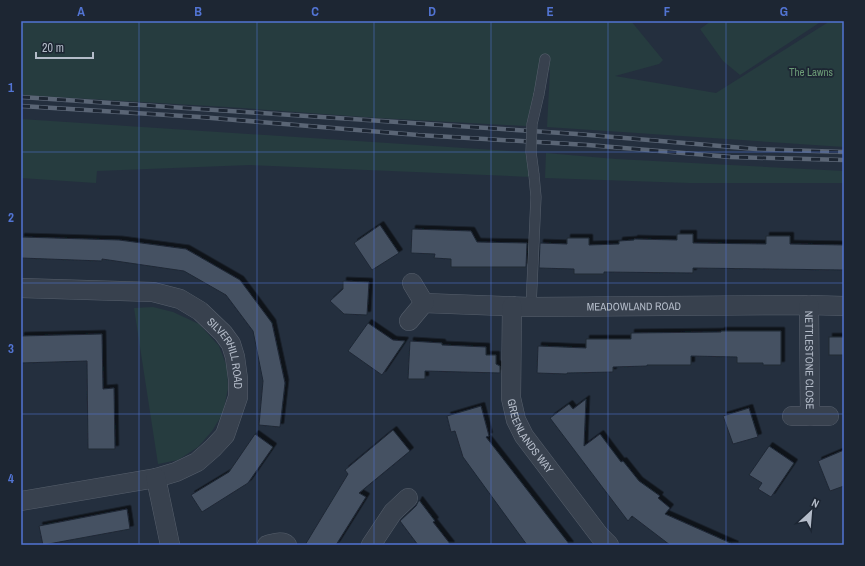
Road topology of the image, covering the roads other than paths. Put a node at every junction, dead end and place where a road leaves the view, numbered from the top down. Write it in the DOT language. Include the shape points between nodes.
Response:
graph roads {
  1 [pos="545,59"];
  2 [pos="412,283"];
  3 [pos="21,288"];
  4 [pos="424,303"];
  5 [pos="809,305"];
  6 [pos="512,306"];
  7 [pos="844,306"];
  8 [pos="531,307"];
  9 [pos="410,321"];
  10 [pos="792,416"];
  11 [pos="810,416"];
  12 [pos="829,416"];
  13 [pos="156,478"];
  14 [pos="408,498"];
  15 [pos="21,500"];
  16 [pos="170,545"];
  17 [pos="267,545"];
  18 [pos="287,545"];
  19 [pos="371,545"];
  20 [pos="609,545"];
  1 -- 8 [label="lane, bridge" via="532,124 531,152 536,197"];
  2 -- 4 [label="street"];
  3 -- 13 [label="street, SILVERHILL ROAD" via="153,292 180,299 200,311 223,333 230,344 238,379 238,397 225,435 197,462"];
  4 -- 6 [label="street, MEADOWLAND ROAD"];
  4 -- 9 [label="street"];
  5 -- 7 [label="street, MEADOWLAND ROAD"];
  5 -- 8 [label="street, MEADOWLAND ROAD"];
  5 -- 11 [label="street, NETTLESTONE CLOSE"];
  6 -- 8 [label="street, MEADOWLAND ROAD"];
  6 -- 20 [label="street, GREENLANDS WAY" via="511,398 516,420 524,436"];
  10 -- 11 [label="street, NETTLESTONE CLOSE"];
  11 -- 12 [label="street, NETTLESTONE CLOSE"];
  13 -- 15 [label="street, SILVERHILL ROAD"];
  13 -- 16 [label="street"];
  14 -- 19 [label="street" via="393,512"];
  17 -- 18 [label="street" via="281,542"];
}
